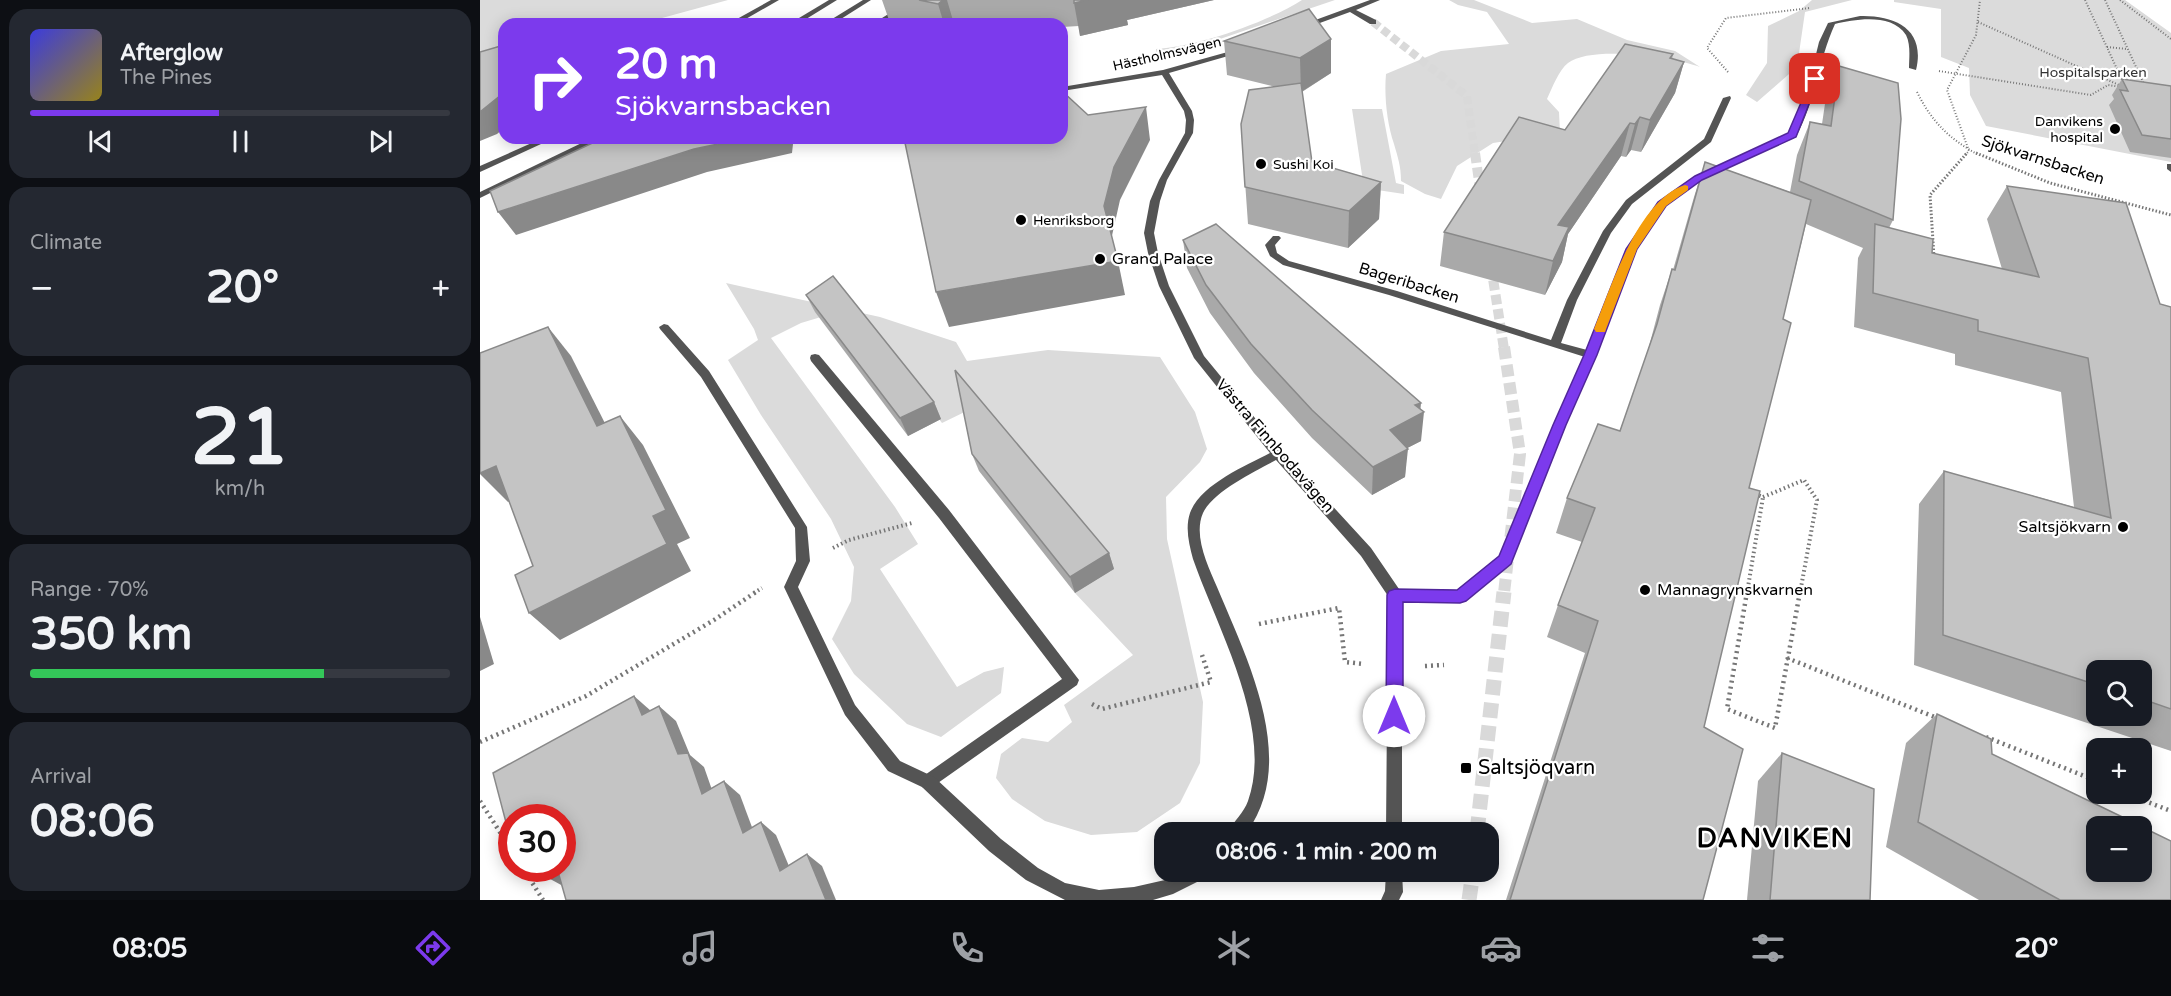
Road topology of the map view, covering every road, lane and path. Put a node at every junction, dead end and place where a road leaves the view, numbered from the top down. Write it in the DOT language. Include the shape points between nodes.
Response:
graph roads {
  1 [pos="776,0"];
  2 [pos="834,0"];
  3 [pos="868,0"];
  4 [pos="916,0"];
  5 [pos="1377,0"];
  6 [pos="1980,0"];
  7 [pos="2085,0"];
  8 [pos="2105,0"];
  9 [pos="2120,0"];
  10 [pos="1819,6"];
  11 [pos="1351,10"];
  12 [pos="743,18"];
  13 [pos="803,18"];
  14 [pos="838,18"];
  15 [pos="886,18"];
  16 [pos="1373,22"];
  17 [pos="1978,22"];
  18 [pos="1292,31"];
  19 [pos="2171,39"];
  20 [pos="1250,46"];
  21 [pos="2107,46"];
  22 [pos="2128,49"];
  23 [pos="1712,54"];
  24 [pos="1912,68"];
  25 [pos="1164,72"];
  26 [pos="1954,74"];
  27 [pos="2125,87"];
  28 [pos="1068,88"];
  29 [pos="2147,90"];
  30 [pos="1727,98"];
  31 [pos="536,144"];
  32 [pos="586,144"];
  33 [pos="1970,151"];
  34 [pos="480,169"];
  35 [pos="480,195"];
  36 [pos="2171,215"];
  37 [pos="1276,238"];
  38 [pos="1934,259"];
  39 [pos="664,327"];
  40 [pos="1555,345"];
  41 [pos="1591,355"];
  42 [pos="815,358"];
  43 [pos="1278,454"];
  44 [pos="1753,493"];
  45 [pos="1763,497"];
  46 [pos="944,514"];
  47 [pos="803,561"];
  48 [pos="1395,595"];
  49 [pos="1325,610"];
  50 [pos="1262,623"];
  51 [pos="1787,658"];
  52 [pos="1072,680"];
  53 [pos="1211,682"];
  54 [pos="1942,720"];
  55 [pos="1975,733"];
  56 [pos="480,742"];
  57 [pos="2086,778"];
  58 [pos="928,782"];
  59 [pos="480,801"];
  60 [pos="2152,804"];
  61 [pos="2171,811"];
  62 [pos="1243,822"];
  63 [pos="1394,822"];
  64 [pos="498,829"];
  65 [pos="532,882"];
  66 [pos="1179,882"];
  67 [pos="1394,882"];
  68 [pos="543,900"];
  69 [pos="1390,900"];
  1 -- 12 [label="street"];
  2 -- 13 [label="street"];
  3 -- 14 [label="street"];
  4 -- 15 [label="street"];
  5 -- 11 [label="street"];
  6 -- 17 [label="path"];
  7 -- 21 [label="path"];
  8 -- 22 [label="path"];
  9 -- 19 [label="path"];
  10 -- 23 [label="path" via="1726,18 1707,48"];
  11 -- 16 [label="street"];
  11 -- 18 [label="street"];
  17 -- 26 [label="path" via="1976,35"];
  17 -- 27 [label="path"];
  20 -- 25 [label="street, Hästholmsvägen"];
  21 -- 22 [label="path"];
  21 -- 27 [label="path"];
  22 -- 29 [label="path"];
  24 -- 33 [label="path, Sjökvarnsbacken" via="1917,92 1929,116 1942,132"];
  24 -- 41 [label="street" via="1913,46 1907,31 1896,24 1869,17 1832,23 1823,42 1810,95 1792,135 1698,178 1662,204 1631,249"];
  25 -- 28 [label="street, Hästholmsvägen"];
  25 -- 43 [label="street, Västra Finnbodavägen" via="1188,111 1189,133 1155,201 1149,232 1153,253 1164,286 1199,358"];
  26 -- 27 [label="path" via="2091,95 2108,85"];
  26 -- 33 [label="path" via="1947,90"];
  30 -- 40 [label="street" via="1708,140 1629,202 1606,234 1572,300"];
  31 -- 34 [label="street"];
  32 -- 35 [label="street"];
  33 -- 36 [label="path, Sjökvarnsbacken" via="2038,178"];
  33 -- 38 [label="path" via="1930,195"];
  37 -- 40 [label="street, Bageribacken" via="1270,244 1273,254 1286,263 1393,292"];
  39 -- 47 [label="street" via="705,374 801,527"];
  40 -- 41 [label="street, Bageribacken"];
  41 -- 48 [label="street" via="1505,560 1460,596"];
  42 -- 46 [label="street"];
  43 -- 48 [label="street, Västra Finnbodavägen" via="1366,552"];
  43 -- 62 [label="street" via="1220,488 1198,509 1194,524 1202,566 1257,719 1261,777 1255,804"];
  44 -- 45 [label="path"];
  45 -- 51 [label="path" via="1804,480 1817,500"];
  45 -- 51 [label="path" via="1727,709 1775,728"];
  46 -- 47 [label="path" via="849,540"];
  46 -- 52 [label="street"];
  47 -- 56 [label="path" via="714,620 586,696"];
  47 -- 58 [label="street" via="791,587 850,710 894,766"];
  48 -- 63 [label="street"];
  49 -- 50 [label="path"];
  51 -- 54 [label="path"];
  52 -- 53 [label="path" via="1089,702 1102,709"];
  52 -- 58 [label="street"];
  55 -- 57 [label="path"];
  58 -- 66 [label="street" via="995,845 1032,874 1063,891 1099,899 1134,896"];
  59 -- 64 [label="path"];
  60 -- 61 [label="path"];
  65 -- 68 [label="path"];
  67 -- 69 [label="street"];
}
